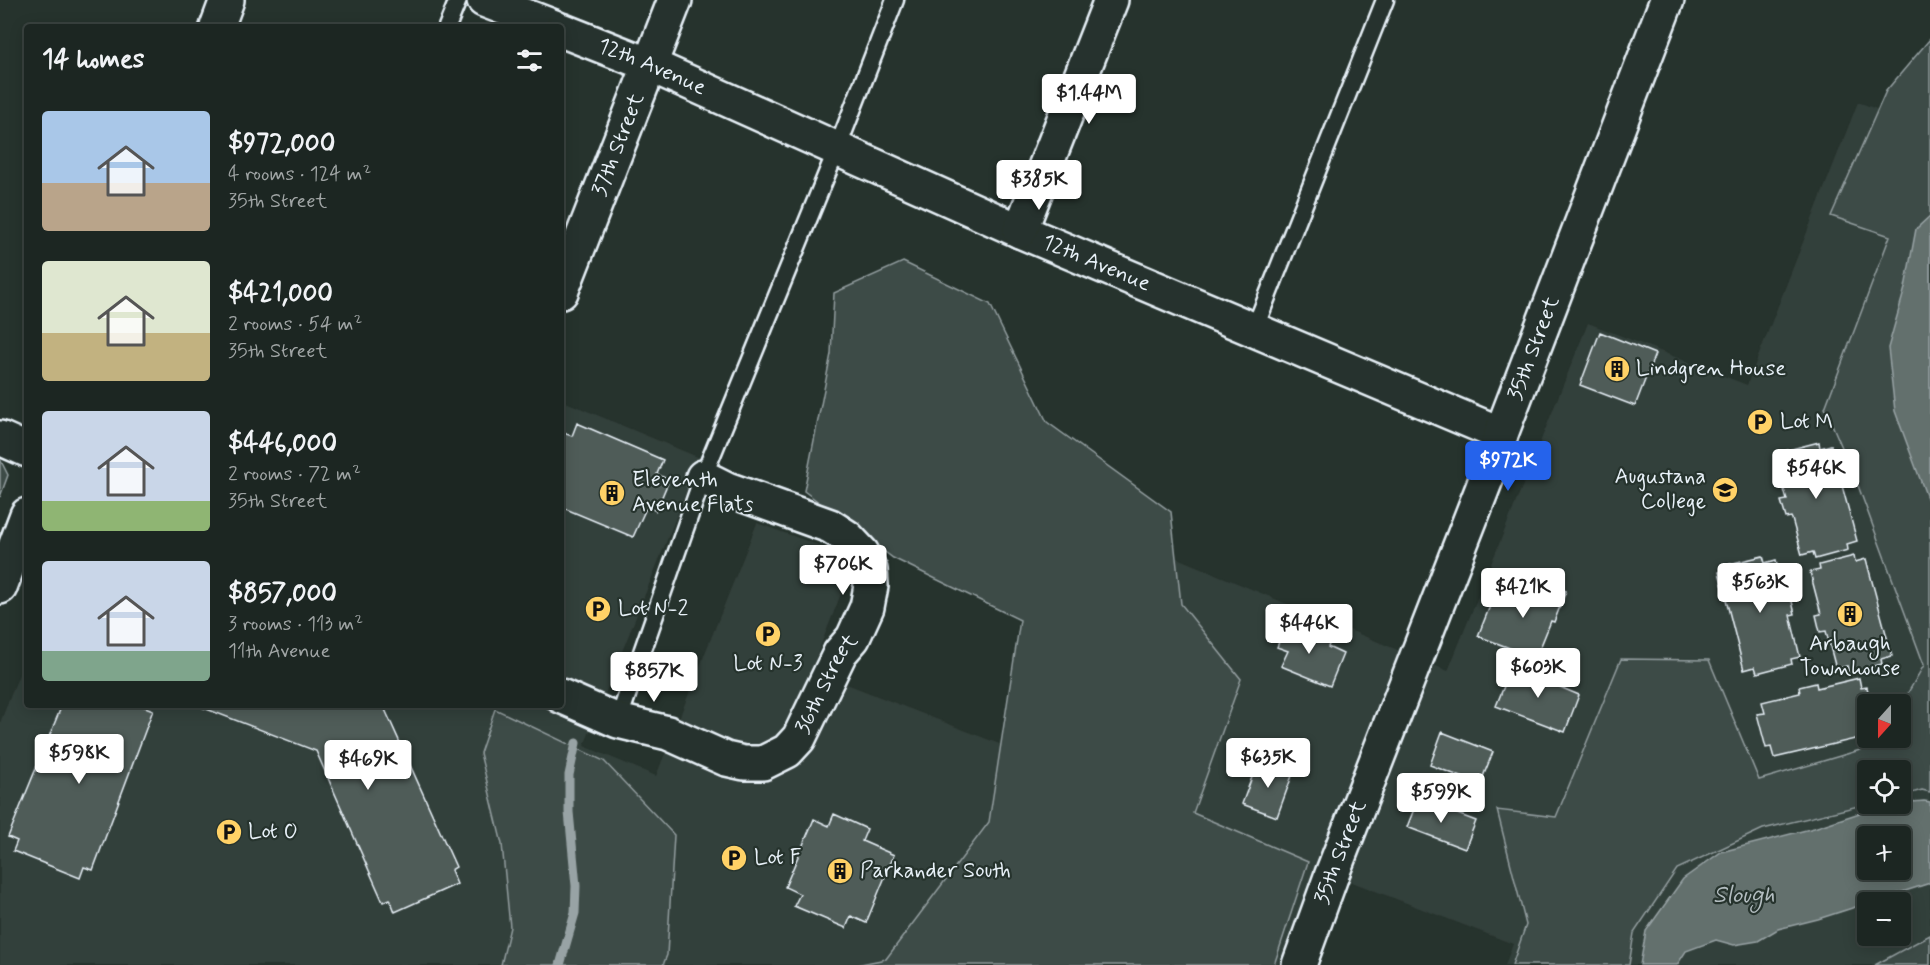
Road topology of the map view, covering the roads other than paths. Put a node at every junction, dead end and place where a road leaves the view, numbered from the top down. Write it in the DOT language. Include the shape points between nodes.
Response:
graph roads {
  1 [pos="227,0"];
  2 [pos="458,0"];
  3 [pos="484,0"];
  4 [pos="675,0"];
  5 [pos="895,0"];
  6 [pos="1111,0"];
  7 [pos="1385,0"];
  8 [pos="1667,0"];
  9 [pos="218,24"];
  10 [pos="448,24"];
  11 [pos="546,24"];
  12 [pos="564,31"];
  13 [pos="650,65"];
  14 [pos="837,149"];
  15 [pos="1020,231"];
  16 [pos="564,284"];
  17 [pos="1254,330"];
  18 [pos="1501,434"];
  19 [pos="0,438"];
  20 [pos="24,449"];
  21 [pos="703,477"];
  22 [pos="24,523"];
  23 [pos="0,587"];
  24 [pos="564,697"];
  25 [pos="618,721"];
  26 [pos="1299,965"];
  1 -- 9 [label="street"];
  2 -- 10 [label="lane"];
  3 -- 11 [label="street"];
  4 -- 13 [label="street, 37th Street"];
  5 -- 14 [label="lane"];
  6 -- 15 [label="street"];
  7 -- 17 [label="lane"];
  8 -- 18 [label="street, 35th Street"];
  12 -- 13 [label="street, 12th Avenue"];
  13 -- 14 [label="street, 12th Avenue"];
  13 -- 16 [label="street, 37th Street"];
  14 -- 15 [label="street, 12th Avenue"];
  14 -- 21 [label="lane"];
  15 -- 17 [label="street, 12th Avenue"];
  17 -- 18 [label="street, 12th Avenue"];
  18 -- 26 [label="street, 35th Street"];
  19 -- 20 [label="street"];
  21 -- 25 [label="lane"];
  21 -- 25 [label="street, 36th Street" via="830,526 847,537 862,553 870,570 867,607 799,738 787,751 763,763 726,759 668,733"];
  22 -- 23 [label="street"];
  24 -- 25 [label="street, 36th Street"];
}
